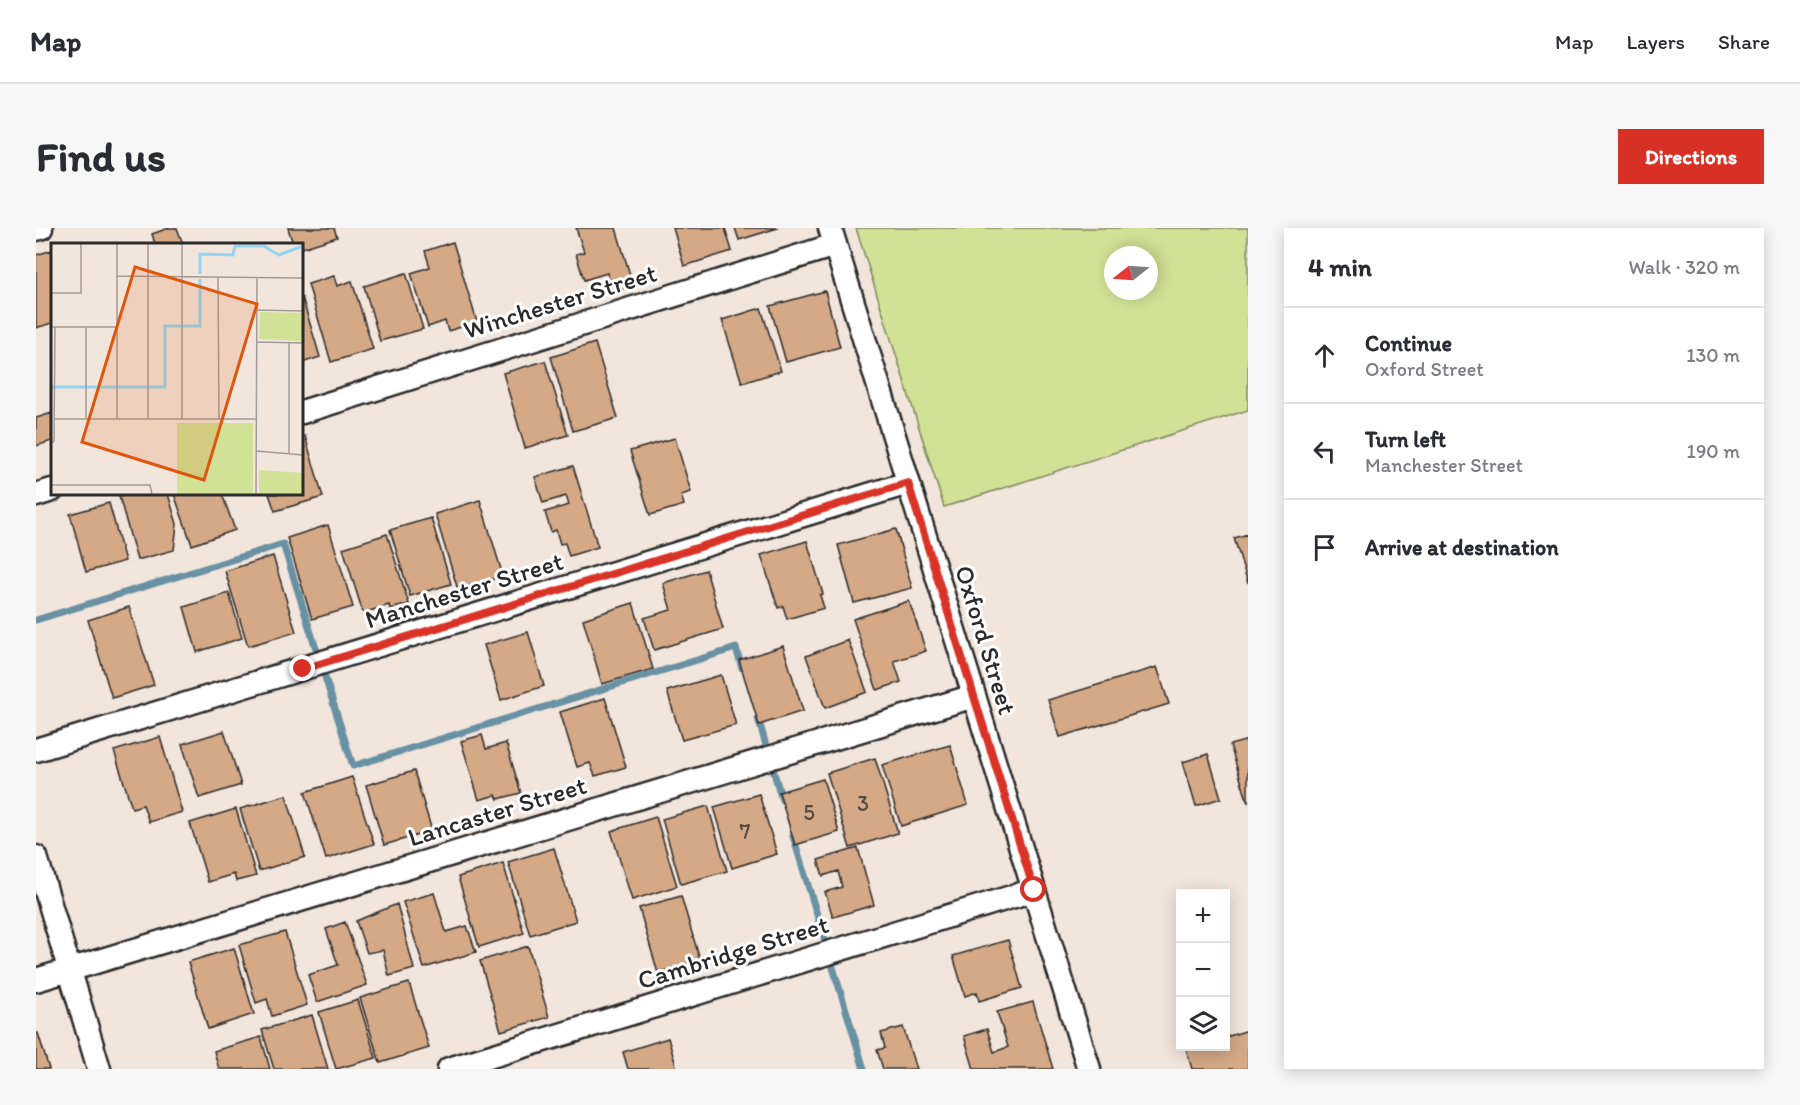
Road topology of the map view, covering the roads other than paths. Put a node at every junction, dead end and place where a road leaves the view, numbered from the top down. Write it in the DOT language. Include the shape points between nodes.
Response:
graph roads {
  1 [pos="41,228"];
  2 [pos="36,229"];
  3 [pos="833,237"];
  4 [pos="303,412"];
  5 [pos="908,483"];
  6 [pos="51,489"];
  7 [pos="36,495"];
  8 [pos="974,696"];
  9 [pos="36,750"];
  10 [pos="36,857"];
  11 [pos="1034,890"];
  12 [pos="70,970"];
  13 [pos="36,980"];
  14 [pos="99,1069"];
  15 [pos="451,1069"];
  16 [pos="1089,1069"];
  1 -- 2 [label="street"];
  3 -- 4 [label="street, Winchester Street"];
  3 -- 5 [label="street, Oxford Street"];
  5 -- 8 [label="street, Oxford Street"];
  5 -- 9 [label="street, Manchester Street"];
  6 -- 7 [label="street"];
  8 -- 11 [label="street, Oxford Street"];
  8 -- 12 [label="street, Lancaster Street"];
  10 -- 12 [label="street"];
  11 -- 15 [label="street, Cambridge Street"];
  11 -- 16 [label="street, Oxford Street"];
  12 -- 13 [label="street, Lancaster Street"];
  12 -- 14 [label="street"];
}
